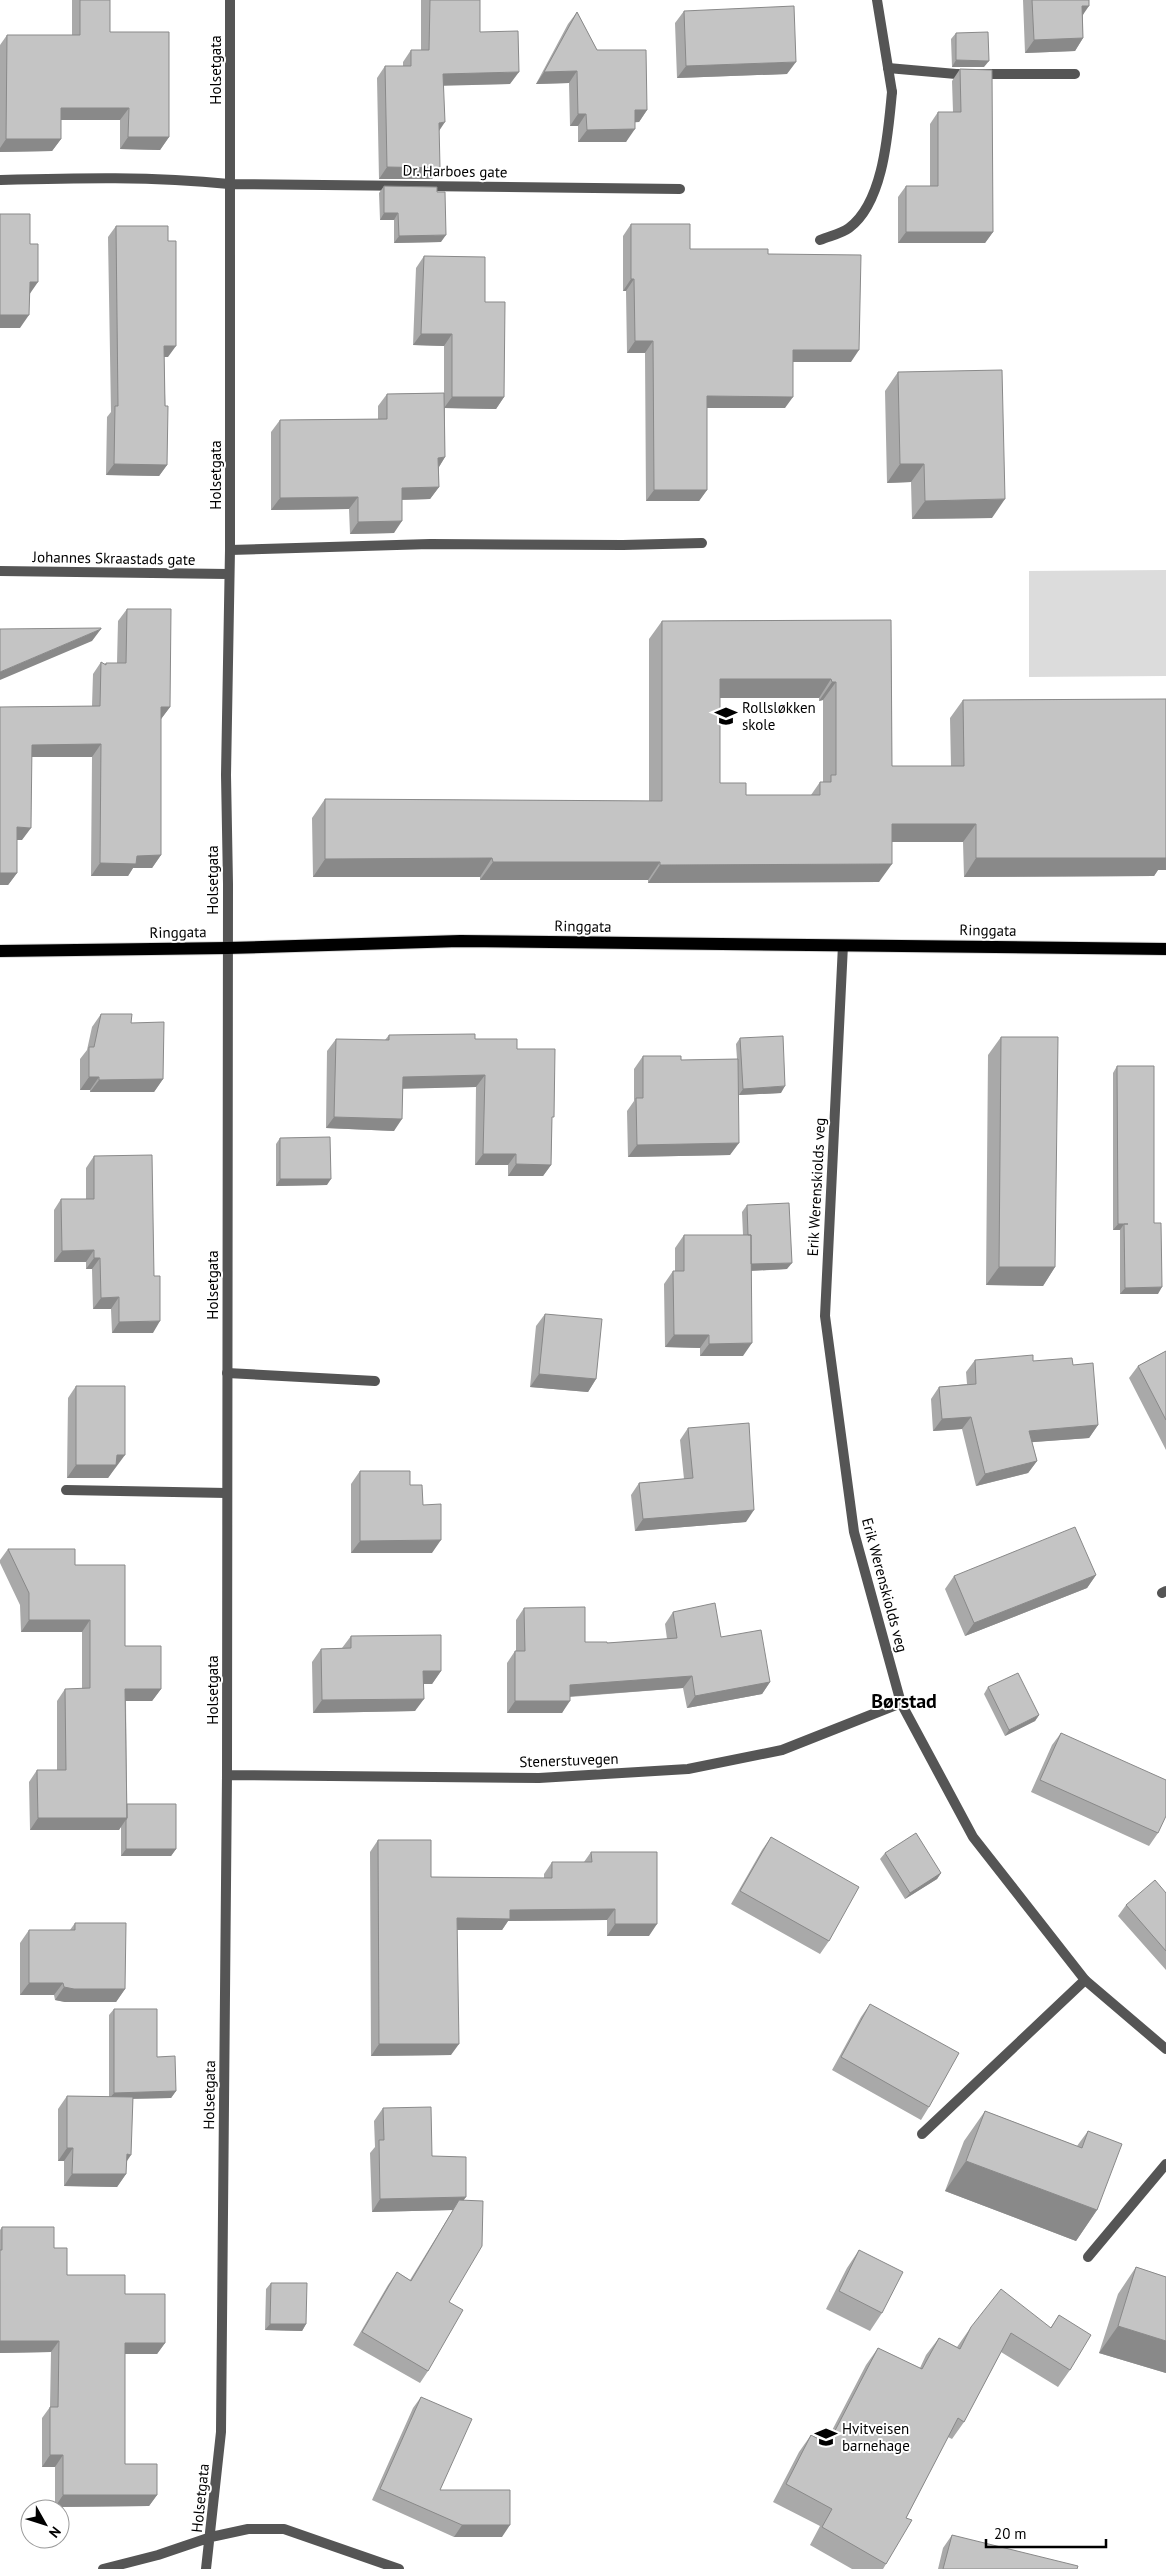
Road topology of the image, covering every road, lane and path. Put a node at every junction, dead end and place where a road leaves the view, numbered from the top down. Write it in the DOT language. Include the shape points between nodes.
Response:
graph roads {
  1 [pos="230,0"];
  2 [pos="877,0"];
  3 [pos="888,68"];
  4 [pos="1075,74"];
  5 [pos="0,180"];
  6 [pos="229,184"];
  7 [pos="680,189"];
  8 [pos="820,240"];
  9 [pos="702,543"];
  10 [pos="230,550"];
  11 [pos="0,571"];
  12 [pos="228,574"];
  13 [pos="843,944"];
  14 [pos="227,948"];
  15 [pos="1166,949"];
  16 [pos="0,951"];
  17 [pos="227,1373"];
  18 [pos="375,1381"];
  19 [pos="66,1490"];
  20 [pos="227,1493"];
  21 [pos="901,1703"];
  22 [pos="227,1775"];
  23 [pos="1085,1980"];
  24 [pos="1166,2049"];
  25 [pos="922,2134"];
  26 [pos="1166,2164"];
  27 [pos="1088,2257"];
  28 [pos="211,2537"];
  29 [pos="103,2569"];
  30 [pos="206,2569"];
  31 [pos="398,2569"];
  1 -- 6 [label="street, Holsetgata"];
  2 -- 3 [label="street"];
  3 -- 4 [label="street" via="956,74"];
  3 -- 8 [label="street" via="892,92 887,138 874,192 861,216 848,229"];
  5 -- 6 [label="street, Dr. Harboes gate" via="115,178"];
  6 -- 7 [label="street, Dr. Harboes gate"];
  6 -- 10 [label="street, Holsetgata"];
  9 -- 10 [label="street" via="624,546 430,544"];
  10 -- 12 [label="street, Holsetgata"];
  11 -- 12 [label="street, Johannes Skraastads gate"];
  12 -- 14 [label="street, Holsetgata"];
  13 -- 14 [label="main road, Ringgata" via="460,941"];
  13 -- 15 [label="main road, Ringgata"];
  13 -- 21 [label="street, Erik Werenskiolds veg" via="825,1316 854,1532"];
  14 -- 16 [label="main road, Ringgata"];
  14 -- 17 [label="street, Holsetgata"];
  17 -- 18 [label="street"];
  17 -- 20 [label="street, Holsetgata"];
  19 -- 20 [label="street"];
  20 -- 22 [label="street, Holsetgata"];
  21 -- 22 [label="street, Stenerstuvegen" via="782,1750 688,1769 539,1778"];
  21 -- 23 [label="street, Erik Werenskiolds veg" via="973,1836"];
  22 -- 28 [label="street, Holsetgata" via="221,2432"];
  23 -- 24 [label="street, Erik Werenskiolds veg"];
  23 -- 25 [label="street"];
  26 -- 27 [label="street"];
  28 -- 29 [label="street"];
  28 -- 30 [label="street, Holsetgata"];
  28 -- 31 [label="street" via="248,2528 284,2529"];
}
